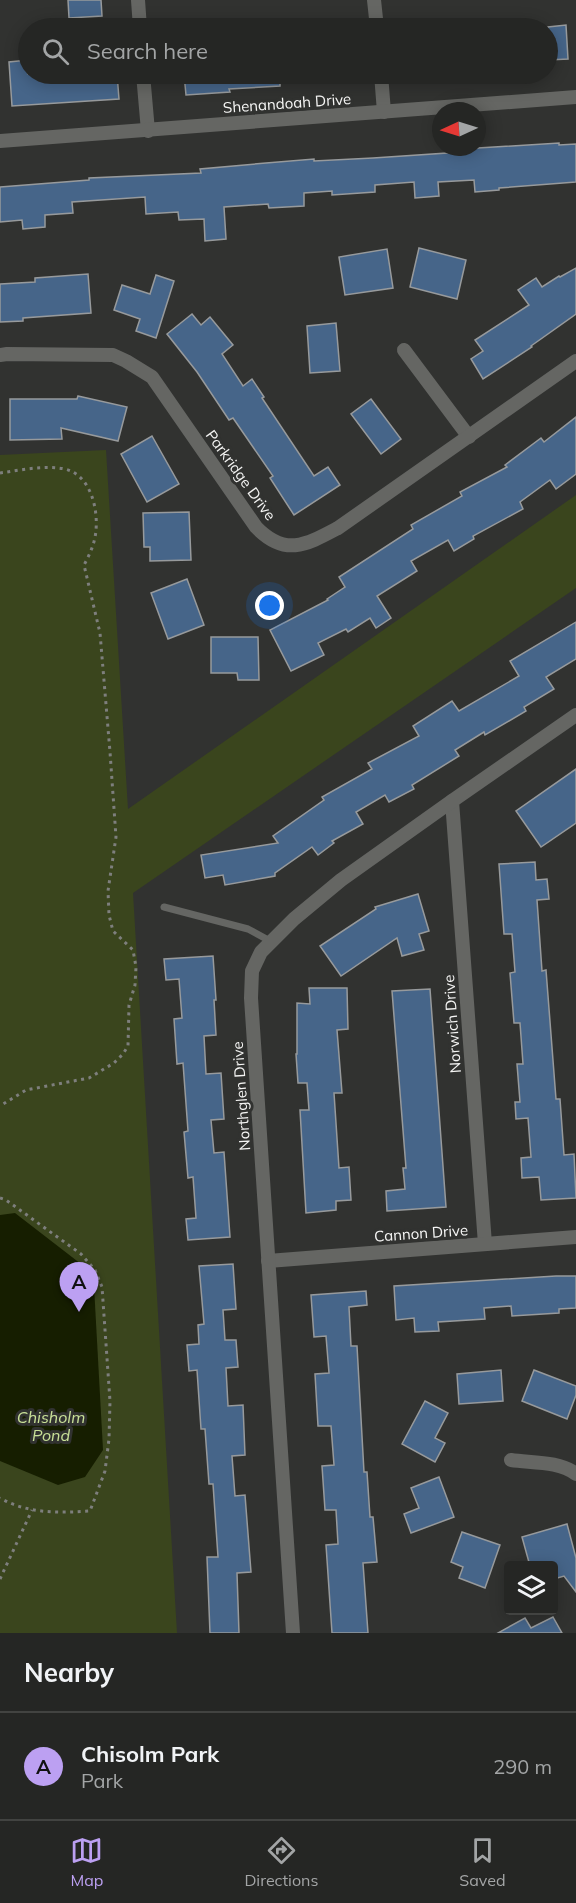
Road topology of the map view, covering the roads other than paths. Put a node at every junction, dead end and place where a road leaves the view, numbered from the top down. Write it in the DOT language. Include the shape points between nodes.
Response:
graph roads {
  1 [pos="138,0"];
  2 [pos="374,0"];
  3 [pos="139,18"];
  4 [pos="376,18"];
  5 [pos="144,84"];
  6 [pos="382,84"];
  7 [pos="576,97"];
  8 [pos="384,112"];
  9 [pos="147,131"];
  10 [pos="0,141"];
  11 [pos="404,350"];
  12 [pos="0,355"];
  13 [pos="576,361"];
  14 [pos="469,437"];
  15 [pos="576,715"];
  16 [pos="452,801"];
  17 [pos="164,907"];
  18 [pos="272,942"];
  19 [pos="576,1237"];
  20 [pos="485,1244"];
  21 [pos="268,1261"];
  22 [pos="512,1460"];
  23 [pos="576,1474"];
  24 [pos="293,1633"];
  1 -- 3 [label="street"];
  2 -- 4 [label="street"];
  5 -- 9 [label="street"];
  6 -- 8 [label="street"];
  7 -- 8 [label="street, Shenandoah Drive"];
  8 -- 9 [label="street, Shenandoah Drive"];
  9 -- 10 [label="street, Shenandoah Drive"];
  11 -- 14 [label="street"];
  12 -- 14 [label="street, Parkridge Drive" via="112,355 152,377 256,527 277,543 300,546 338,528"];
  13 -- 14 [label="street, Parkridge Drive"];
  15 -- 16 [label="street, Northglen Drive"];
  16 -- 18 [label="street, Northglen Drive" via="341,880"];
  16 -- 20 [label="street, Norwich Drive"];
  17 -- 18 [label="lane" via="248,929"];
  18 -- 21 [label="street, Northglen Drive" via="261,952 252,971 251,998"];
  19 -- 20 [label="street, Cannon Drive"];
  20 -- 21 [label="street, Cannon Drive"];
  21 -- 24 [label="street, Northglen Drive"];
  22 -- 23 [label="street" via="559,1465"];
}
